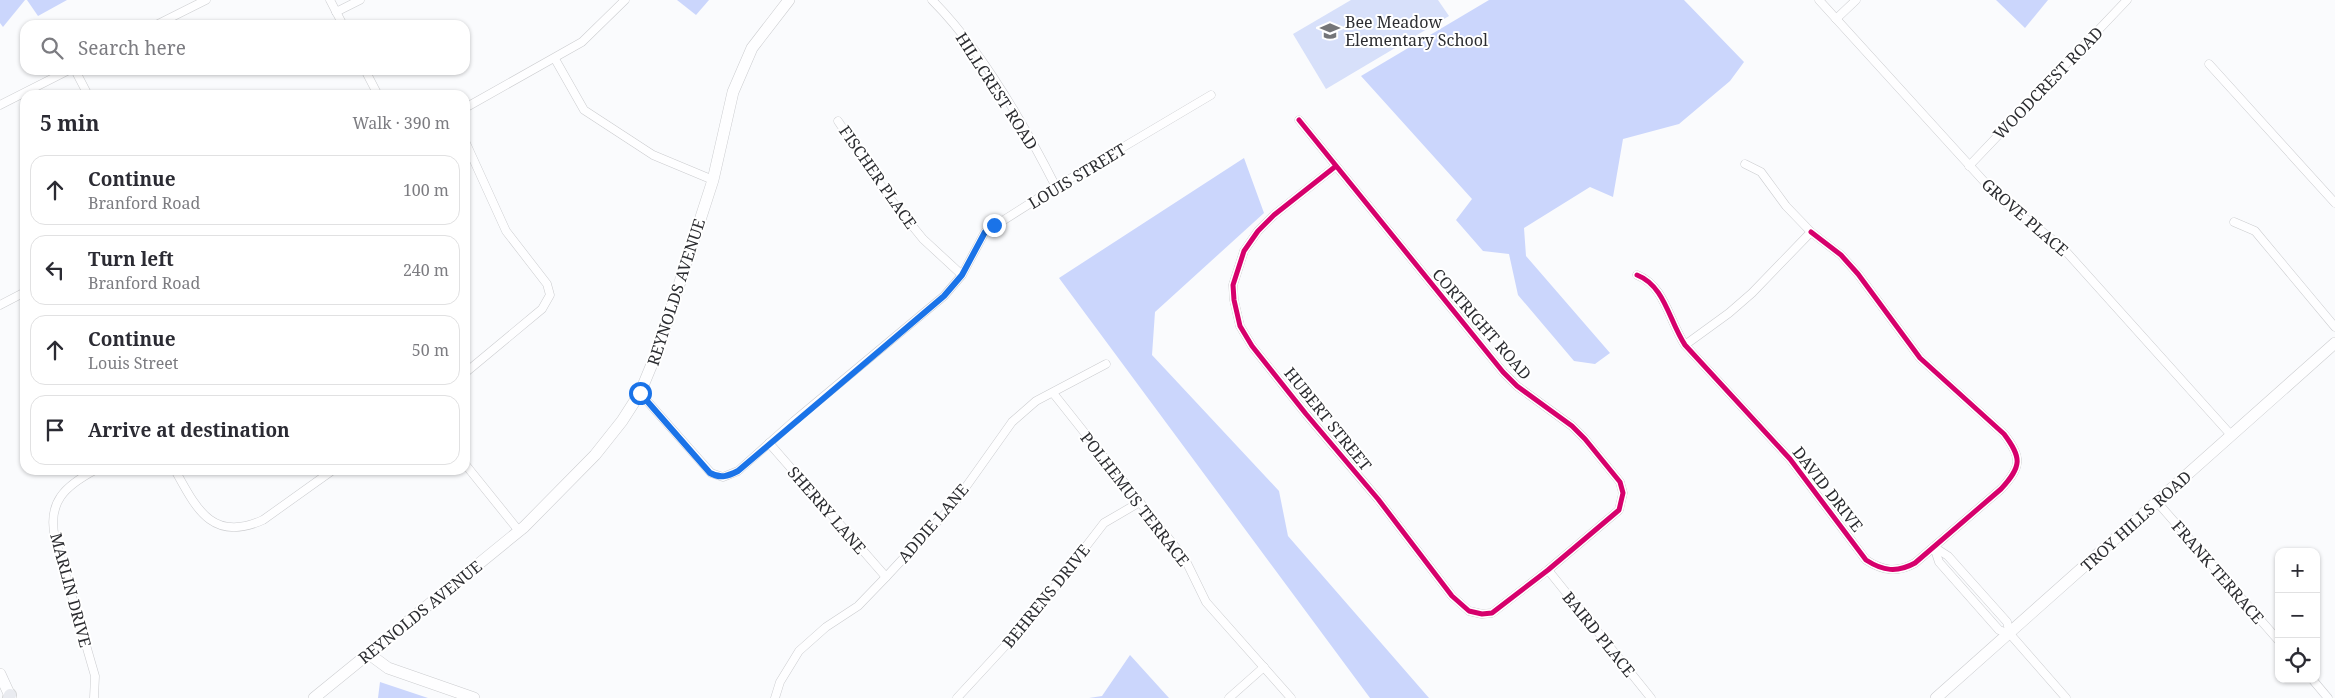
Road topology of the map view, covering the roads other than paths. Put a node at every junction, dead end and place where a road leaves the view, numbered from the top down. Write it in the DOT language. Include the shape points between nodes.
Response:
graph roads {
  1 [pos="206,0"];
  2 [pos="330,0"];
  3 [pos="360,0"];
  4 [pos="625,0"];
  5 [pos="789,0"];
  6 [pos="932,0"];
  7 [pos="1819,0"];
  8 [pos="1856,0"];
  9 [pos="2126,0"];
  10 [pos="336,12"];
  11 [pos="1836,19"];
  12 [pos="166,20"];
  13 [pos="340,20"];
  14 [pos="555,59"];
  15 [pos="2209,64"];
  16 [pos="60,75"];
  17 [pos="78,75"];
  18 [pos="368,75"];
  19 [pos="30,90"];
  20 [pos="85,90"];
  21 [pos="376,90"];
  22 [pos="20,95"];
  23 [pos="1211,96"];
  24 [pos="0,105"];
  25 [pos="470,105"];
  26 [pos="1300,120"];
  27 [pos="838,121"];
  28 [pos="470,152"];
  29 [pos="1745,164"];
  30 [pos="1336,166"];
  31 [pos="1969,166"];
  32 [pos="713,180"];
  33 [pos="1056,187"];
  34 [pos="2335,202"];
  35 [pos="2234,222"];
  36 [pos="1811,232"];
  37 [pos="962,275"];
  38 [pos="1637,275"];
  39 [pos="20,295"];
  40 [pos="0,305"];
  41 [pos="2335,327"];
  42 [pos="2335,343"];
  43 [pos="1685,345"];
  44 [pos="1106,364"];
  45 [pos="470,369"];
  46 [pos="640,393"];
  47 [pos="1054,393"];
  48 [pos="2231,435"];
  49 [pos="769,443"];
  50 [pos="470,470"];
  51 [pos="86,475"];
  52 [pos="178,475"];
  53 [pos="326,475"];
  54 [pos="1140,502"];
  55 [pos="2157,502"];
  56 [pos="519,531"];
  57 [pos="1934,547"];
  58 [pos="1548,570"];
  59 [pos="886,577"];
  60 [pos="2010,634"];
  61 [pos="2276,638"];
  62 [pos="369,654"];
  63 [pos="1264,667"];
  64 [pos="0,674"];
  65 [pos="2315,683"];
  66 [pos="10,697"];
  67 [pos="94,698"];
  68 [pos="314,698"];
  69 [pos="474,698"];
  70 [pos="774,698"];
  71 [pos="958,698"];
  72 [pos="1229,698"];
  73 [pos="1290,698"];
  74 [pos="1651,698"];
  75 [pos="1936,698"];
  76 [pos="2066,698"];
  77 [pos="2328,698"];
  1 -- 12 [label="street"];
  2 -- 10 [label="street"];
  3 -- 10 [label="street"];
  4 -- 14 [label="street" via="582,42"];
  5 -- 32 [label="street, REYNOLDS AVENUE" via="765,28 740,72 726,115"];
  6 -- 33 [label="street, HILLCREST ROAD" via="994,80"];
  7 -- 11 [label="street, GROVE PLACE"];
  8 -- 11 [label="street"];
  9 -- 31 [label="street, WOODCREST ROAD"];
  10 -- 13 [label="street"];
  11 -- 31 [label="street, GROVE PLACE"];
  14 -- 25 [label="street"];
  14 -- 32 [label="street" via="584,110 653,155"];
  15 -- 34 [label="street"];
  16 -- 19 [label="street"];
  17 -- 20 [label="street"];
  18 -- 21 [label="street"];
  22 -- 24 [label="street"];
  23 -- 33 [label="street, LOUIS STREET"];
  26 -- 30 [label="street, CORTRIGHT ROAD"];
  27 -- 37 [label="street, FISCHER PLACE" via="894,203 923,239"];
  28 -- 45 [label="street" via="506,231 547,284 550,295 542,309"];
  29 -- 36 [label="street, DAVID DRIVE" via="1761,172 1786,206"];
  30 -- 58 [label="street, CORTRIGHT ROAD" via="1503,372 1572,426 1620,482 1623,493 1619,510"];
  30 -- 58 [label="street, HUBERT STREET" via="1274,215 1244,251 1234,285 1240,326 1252,346 1378,499 1459,604 1474,613 1492,613"];
  31 -- 48 [label="street, GROVE PLACE" via="2000,199 2062,247"];
  32 -- 46 [label="street, REYNOLDS AVENUE" via="659,347"];
  33 -- 37 [label="street, LOUIS STREET" via="985,232"];
  35 -- 41 [label="street" via="2255,231"];
  36 -- 43 [label="street" via="1752,293"];
  36 -- 57 [label="street, DAVID DRIVE" via="1858,274 1920,358 2004,434 2015,449 2018,460 2012,477"];
  37 -- 49 [label="street, LOUIS STREET" via="944,296"];
  38 -- 43 [label="street, DAVID DRIVE" via="1656,287 1674,329"];
  39 -- 40 [label="street"];
  42 -- 48 [label="street, TROY HILLS ROAD"];
  43 -- 57 [label="street, DAVID DRIVE" via="1790,459 1866,560 1882,569 1900,570 1915,564"];
  44 -- 47 [label="street, ADDIE LANE"];
  46 -- 49 [label="street, LOUIS STREET" via="716,476 727,477 738,471"];
  46 -- 56 [label="street, REYNOLDS AVENUE" via="595,455"];
  47 -- 54 [label="street, POLHEMUS TERRACE"];
  47 -- 59 [label="street, ADDIE LANE" via="1036,401 1012,422 953,505"];
  48 -- 55 [label="street, TROY HILLS ROAD"];
  49 -- 59 [label="street, SHERRY LANE"];
  50 -- 56 [label="street"];
  51 -- 67 [label="street, MARLIN DRIVE" via="67,488 54,508 52,519 95,676"];
  52 -- 53 [label="street" via="202,515 229,527 263,520"];
  54 -- 63 [label="street, POLHEMUS TERRACE" via="1184,560 1206,602"];
  54 -- 71 [label="street, BEHRENS DRIVE" via="1104,523 1030,619"];
  55 -- 60 [label="street, TROY HILLS ROAD"];
  55 -- 61 [label="street, FRANK TERRACE"];
  56 -- 62 [label="street, REYNOLDS AVENUE"];
  57 -- 60 [label="street" via="1939,562 1999,630"];
  58 -- 74 [label="street, BAIRD PLACE"];
  59 -- 70 [label="street, ADDIE LANE" via="858,606 799,650"];
  60 -- 75 [label="street, TROY HILLS ROAD"];
  60 -- 76 [label="street"];
  62 -- 68 [label="street, REYNOLDS AVENUE"];
  62 -- 69 [label="street" via="388,668"];
  63 -- 72 [label="street"];
  63 -- 73 [label="street, POLHEMUS TERRACE"];
  64 -- 66 [label="street"];
  65 -- 77 [label="street"];
}
